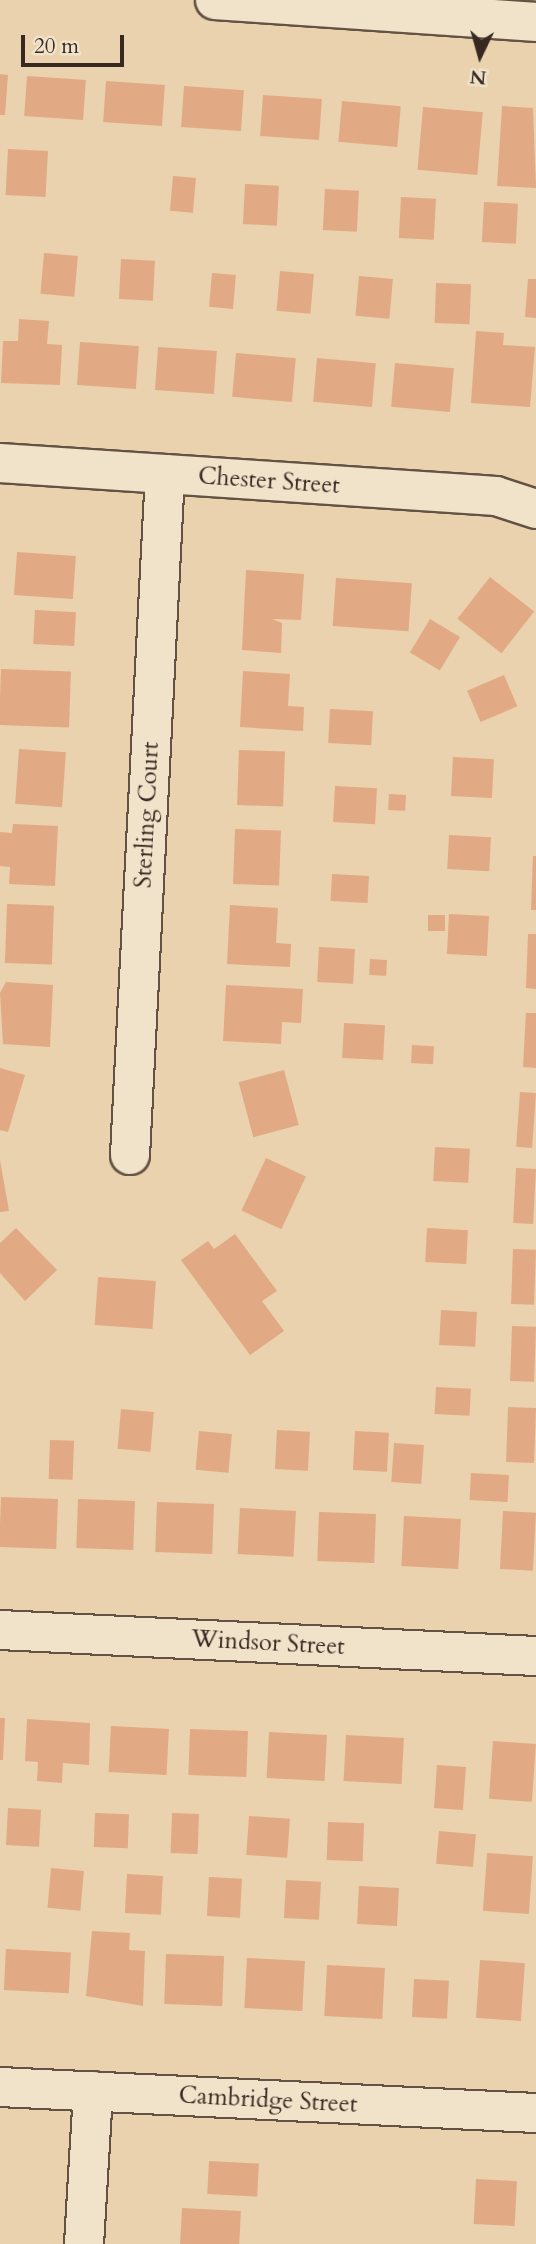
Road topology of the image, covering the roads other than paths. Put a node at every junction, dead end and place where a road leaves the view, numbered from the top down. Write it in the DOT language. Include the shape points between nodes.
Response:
graph roads {
  1 [pos="215,0"];
  2 [pos="536,23"];
  3 [pos="0,463"];
  4 [pos="165,474"];
  5 [pos="536,509"];
  6 [pos="130,1155"];
  7 [pos="0,1630"];
  8 [pos="536,1656"];
  9 [pos="0,2087"];
  10 [pos="93,2091"];
  11 [pos="536,2113"];
  12 [pos="83,2244"];
  1 -- 2 [label="street"];
  3 -- 4 [label="street, Chester Street"];
  4 -- 5 [label="street, Chester Street" via="496,496"];
  4 -- 6 [label="street, Sterling Court"];
  7 -- 8 [label="street, Windsor Street"];
  9 -- 10 [label="street, Cambridge Street"];
  10 -- 11 [label="street, Cambridge Street"];
  10 -- 12 [label="street"];
}
